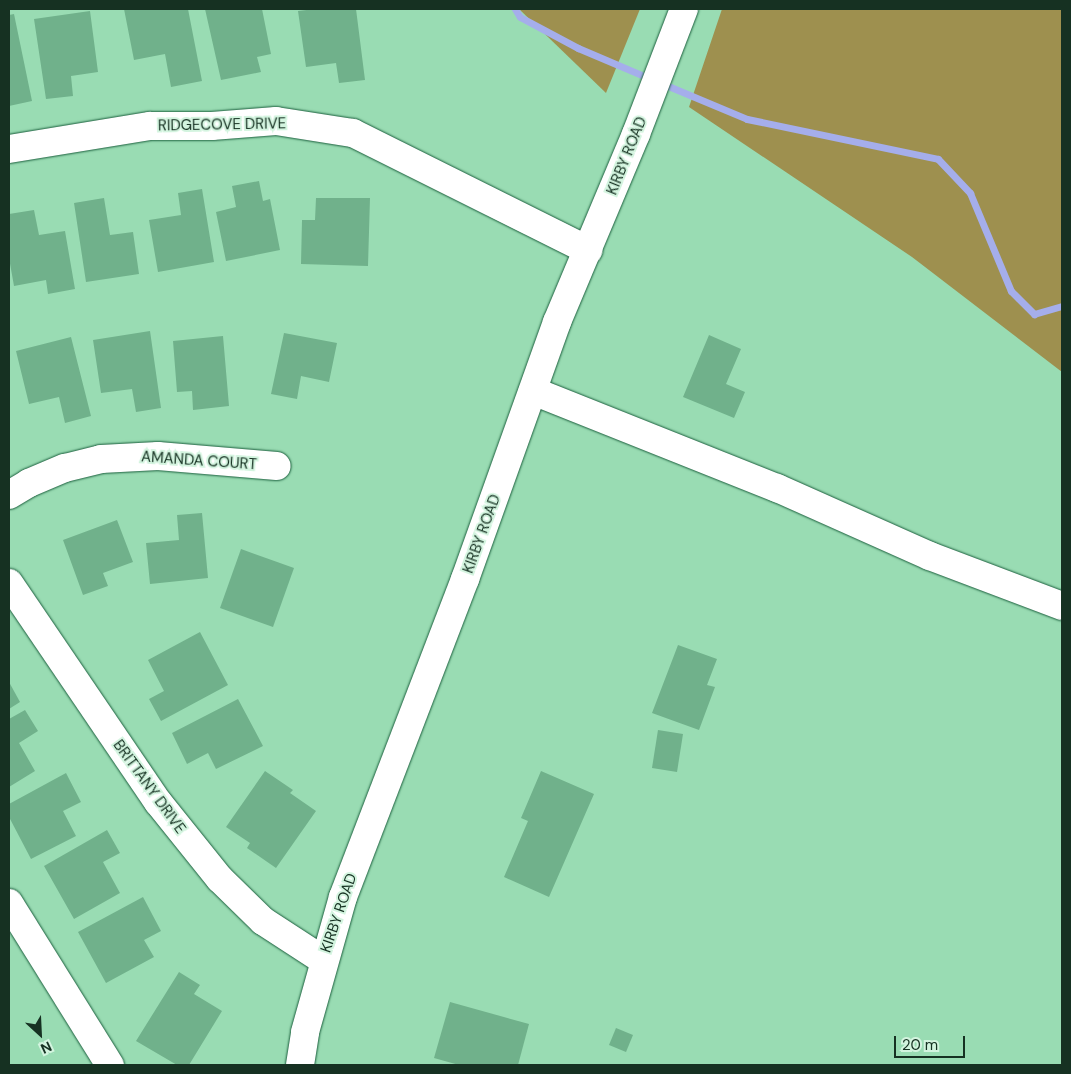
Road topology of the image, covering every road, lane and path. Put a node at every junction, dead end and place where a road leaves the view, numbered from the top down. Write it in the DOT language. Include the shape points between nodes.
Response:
graph roads {
  1 [pos="684,10"];
  2 [pos="9,150"];
  3 [pos="588,250"];
  4 [pos="533,391"];
  5 [pos="277,466"];
  6 [pos="9,495"];
  7 [pos="9,583"];
  8 [pos="1062,606"];
  9 [pos="9,903"];
  10 [pos="323,960"];
  11 [pos="110,1065"];
  12 [pos="300,1065"];
  1 -- 3 [label="street, KIRBY ROAD"];
  2 -- 3 [label="street, RIDGECOVE DRIVE" via="150,126 276,121 353,133"];
  3 -- 4 [label="street, KIRBY ROAD" via="557,322"];
  4 -- 8 [label="street" via="777,488 930,556"];
  4 -- 10 [label="street, KIRBY ROAD" via="466,579 343,898"];
  5 -- 6 [label="street, AMANDA COURT" via="158,456 101,459 65,468"];
  7 -- 10 [label="street, BRITTANY DRIVE" via="158,802 220,879 263,921"];
  9 -- 11 [label="street"];
  10 -- 12 [label="street, KIRBY ROAD"];
}
